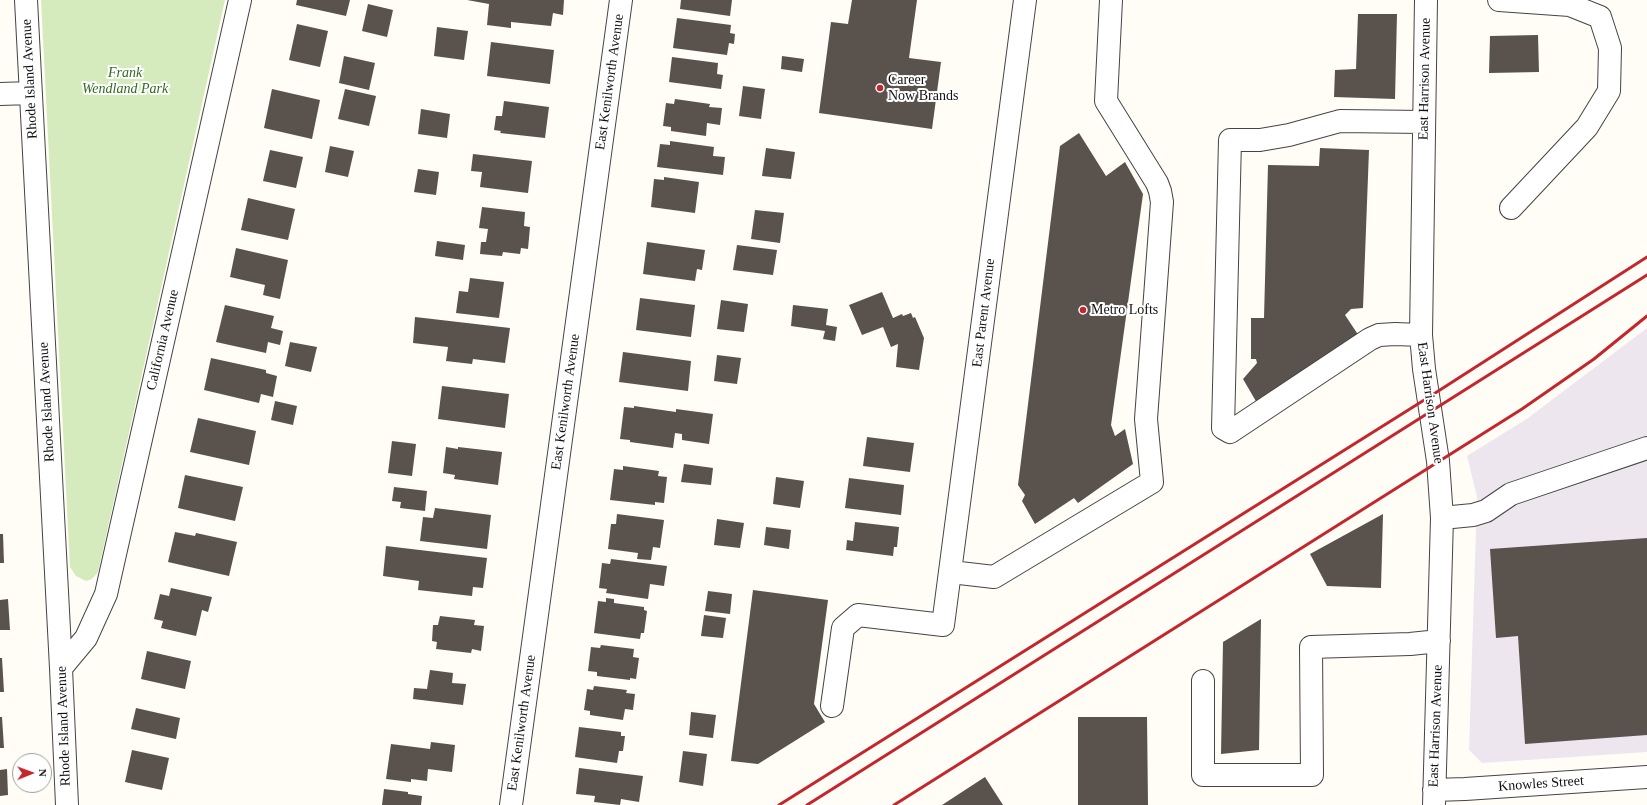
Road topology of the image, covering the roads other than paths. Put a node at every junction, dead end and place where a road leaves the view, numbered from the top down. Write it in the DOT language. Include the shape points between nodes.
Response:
graph roads {
  1 [pos="26,0"];
  2 [pos="240,0"];
  3 [pos="621,0"];
  4 [pos="1025,0"];
  5 [pos="1111,0"];
  6 [pos="1426,0"];
  7 [pos="1500,0"];
  8 [pos="31,93"];
  9 [pos="0,94"];
  10 [pos="1424,122"];
  11 [pos="1510,208"];
  12 [pos="1421,335"];
  13 [pos="1647,448"];
  14 [pos="1442,518"];
  15 [pos="951,572"];
  16 [pos="1438,641"];
  17 [pos="61,668"];
  18 [pos="1202,681"];
  19 [pos="832,706"];
  20 [pos="1647,777"];
  21 [pos="1434,797"];
  22 [pos="67,805"];
  23 [pos="511,805"];
  1 -- 8 [label="street, Rhode Island Avenue"];
  2 -- 17 [label="street, California Avenue" via="106,594 86,638"];
  3 -- 23 [label="street, East Kenilworth Avenue"];
  4 -- 15 [label="street, East Parent Avenue"];
  5 -- 15 [label="street" via="1106,100 1157,183 1162,202 1146,419 1152,482 994,577"];
  6 -- 10 [label="street, East Harrison Avenue"];
  7 -- 11 [label="street" via="1570,5 1600,17 1610,48 1609,91 1587,127"];
  8 -- 9 [label="street"];
  8 -- 17 [label="street, Rhode Island Avenue"];
  10 -- 12 [label="street, East Harrison Avenue"];
  10 -- 12 [label="street" via="1340,121 1282,137 1230,140 1223,428 1230,432 1370,339 1379,335"];
  12 -- 14 [label="street, East Harrison Avenue" via="1438,462"];
  13 -- 14 [label="street" via="1511,494 1486,512"];
  14 -- 16 [label="street, East Harrison Avenue"];
  15 -- 19 [label="street, East Parent Avenue" via="943,626 858,615 843,628"];
  16 -- 18 [label="street" via="1311,647 1312,775 1203,775"];
  16 -- 21 [label="street, East Harrison Avenue"];
  17 -- 22 [label="street, Rhode Island Avenue"];
  20 -- 21 [label="street, Knowles Street" via="1465,789"];
}
